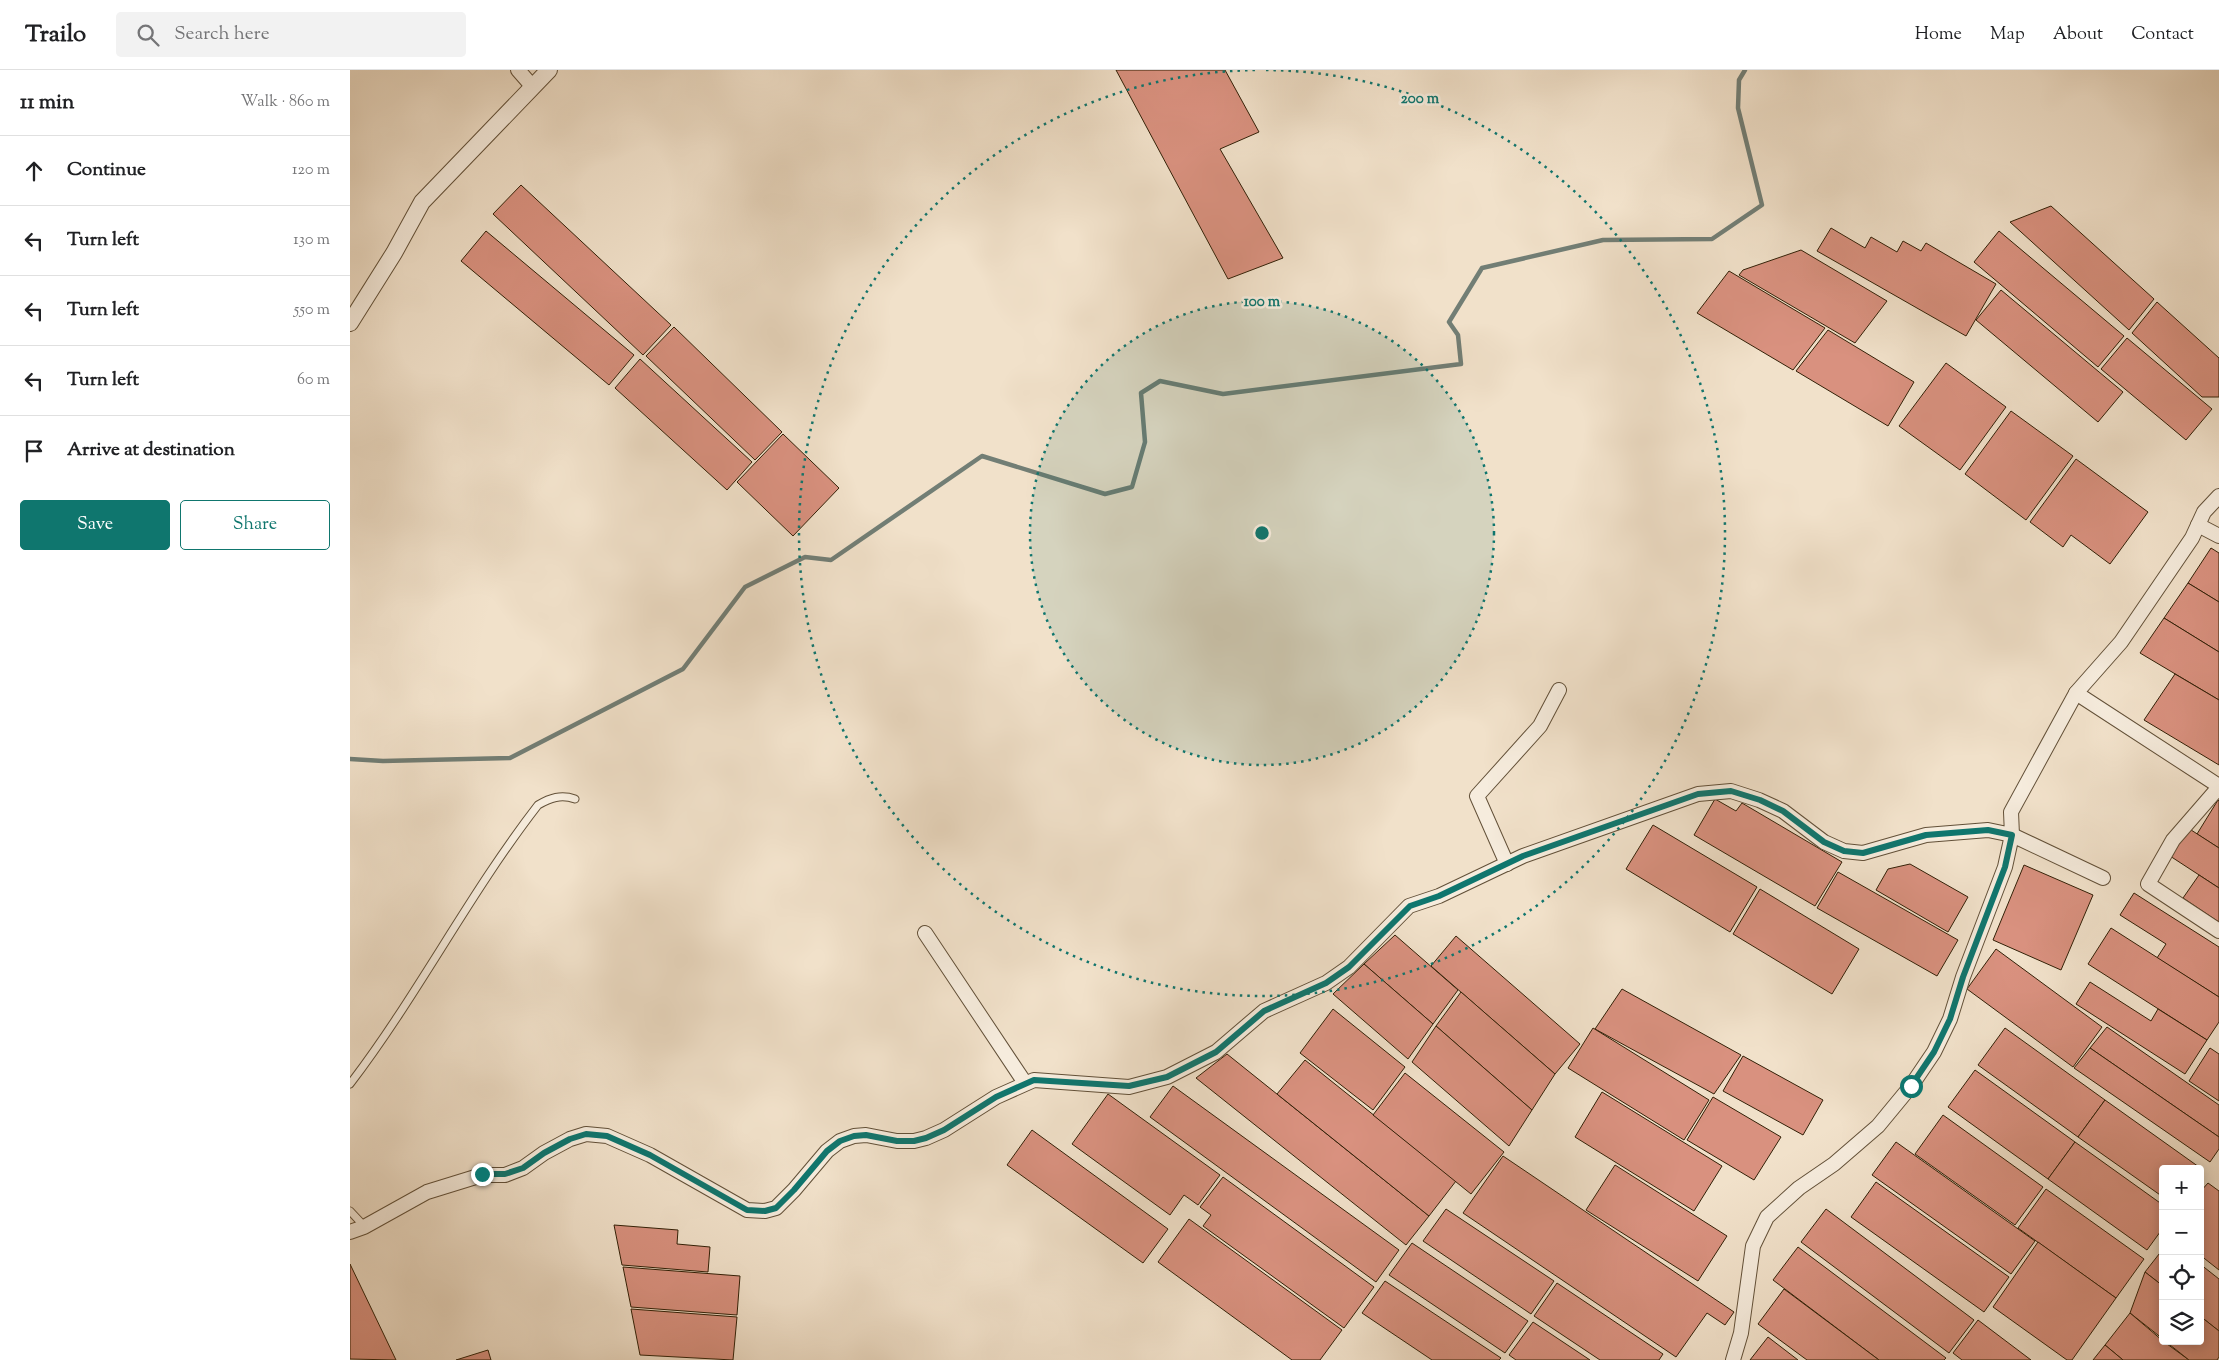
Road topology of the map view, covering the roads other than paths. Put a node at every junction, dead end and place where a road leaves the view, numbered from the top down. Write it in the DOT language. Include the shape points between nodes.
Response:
graph roads {
  1 [pos="518,70"];
  2 [pos="549,70"];
  3 [pos="532,86"];
  4 [pos="350,323"];
  5 [pos="2219,496"];
  6 [pos="2198,525"];
  7 [pos="2219,536"];
  8 [pos="1558,690"];
  9 [pos="2076,693"];
  10 [pos="2219,786"];
  11 [pos="575,799"];
  12 [pos="2012,835"];
  13 [pos="1507,864"];
  14 [pos="2103,878"];
  15 [pos="2219,931"];
  16 [pos="924,933"];
  17 [pos="1025,1083"];
  18 [pos="350,1084"];
  19 [pos="350,1211"];
  20 [pos="365,1226"];
  21 [pos="350,1232"];
  22 [pos="1734,1360"];
  1 -- 3 [label="street"];
  2 -- 3 [label="street"];
  3 -- 4 [label="street" via="422,202"];
  5 -- 6 [label="street" via="2204,512"];
  6 -- 7 [label="street"];
  6 -- 9 [label="street" via="2121,642"];
  8 -- 13 [label="street" via="1540,726 1477,796"];
  9 -- 10 [label="street"];
  9 -- 12 [label="street" via="2011,812"];
  10 -- 15 [label="street" via="2173,840 2148,884"];
  11 -- 18 [label="lane" via="562,796 538,806 495,865 380,1044"];
  12 -- 13 [label="street" via="1988,830 1926,835 1863,853 1844,851 1824,842 1783,811 1731,791 1698,794"];
  12 -- 14 [label="street"];
  12 -- 22 [label="street" via="2005,867 1950,1019 1934,1052 1878,1126 1767,1217 1753,1246"];
  13 -- 17 [label="street" via="1410,906 1349,967 1326,983 1264,1011 1216,1052 1167,1077 1129,1086 1034,1080"];
  16 -- 17 [label="street"];
  17 -- 20 [label="street" via="926,1138 897,1141 866,1135 840,1141 827,1151 785,1200 776,1208 765,1211 747,1210 650,1155 607,1136 586,1134 544,1153 523,1168 505,1174 482,1174 427,1192"];
  19 -- 20 [label="lane"];
  20 -- 21 [label="street"];
}
